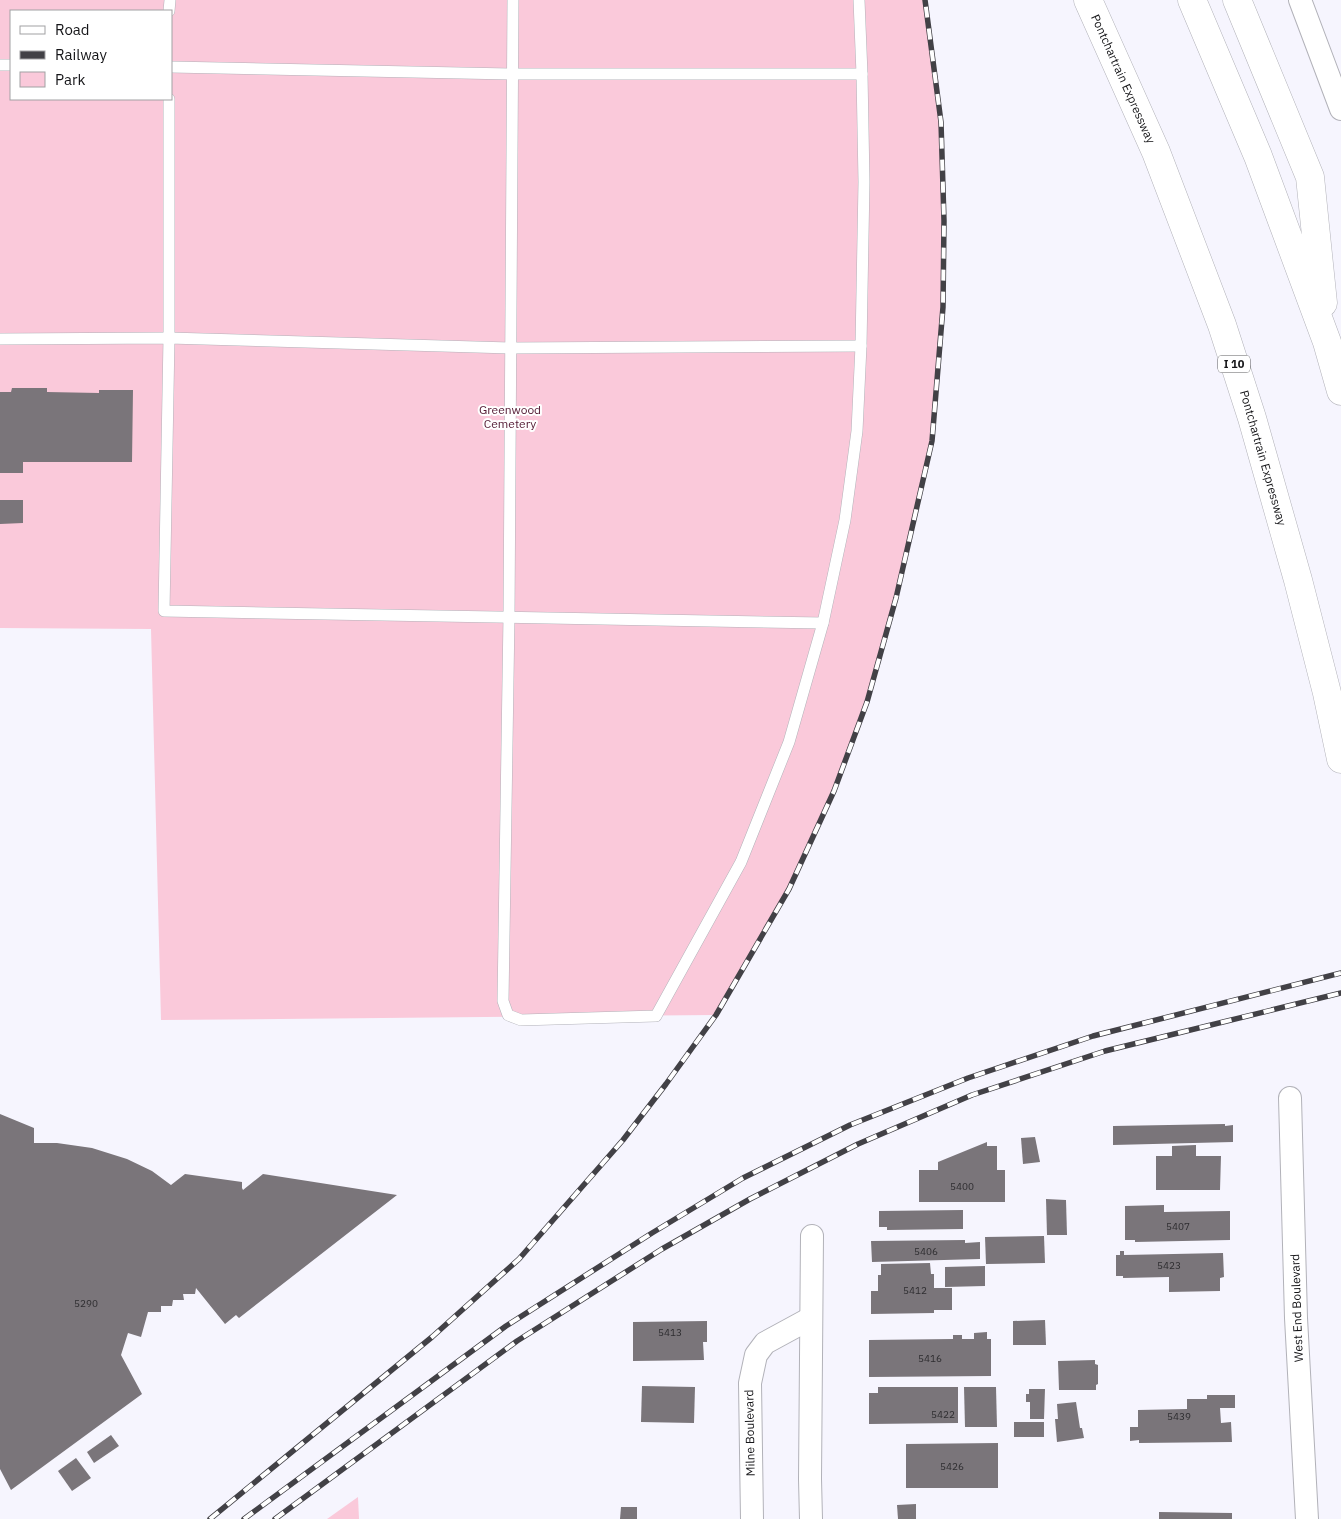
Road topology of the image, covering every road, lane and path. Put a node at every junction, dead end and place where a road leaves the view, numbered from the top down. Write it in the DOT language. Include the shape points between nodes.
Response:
graph roads {
  1 [pos="513,0"];
  2 [pos="858,0"];
  3 [pos="1068,0"];
  4 [pos="1088,0"];
  5 [pos="1192,0"];
  6 [pos="1237,0"];
  7 [pos="1305,1"];
  8 [pos="172,68"];
  9 [pos="512,74"];
  10 [pos="862,74"];
  11 [pos="169,100"];
  12 [pos="1341,108"];
  13 [pos="1156,152"];
  14 [pos="169,338"];
  15 [pos="0,339"];
  16 [pos="1327,342"];
  17 [pos="861,346"];
  18 [pos="511,348"];
  19 [pos="1341,391"];
  20 [pos="509,616"];
  21 [pos="823,623"];
  22 [pos="1341,759"];
  23 [pos="1290,1098"];
  24 [pos="812,1236"];
  25 [pos="811,1318"];
  26 [pos="752,1519"];
  27 [pos="811,1519"];
  28 [pos="1307,1519"];
  1 -- 9 [label="lane"];
  2 -- 10 [label="lane"];
  3 -- 13 [label="highway"];
  4 -- 13 [label="highway, Pontchartrain Expressway / I 10"];
  5 -- 16 [label="highway" via="1258,156"];
  6 -- 16 [label="highway" via="1310,177"];
  7 -- 12 [label="street"];
  8 -- 9 [label="lane"];
  9 -- 10 [label="lane"];
  9 -- 18 [label="lane"];
  10 -- 17 [label="lane"];
  11 -- 14 [label="lane"];
  13 -- 22 [label="highway, Pontchartrain Expressway / I 10" via="1222,325 1252,418 1306,608"];
  14 -- 15 [label="lane"];
  14 -- 18 [label="lane"];
  14 -- 20 [label="lane" via="164,611"];
  16 -- 19 [label="highway"];
  17 -- 18 [label="lane"];
  17 -- 21 [label="lane" via="857,431 845,520"];
  18 -- 20 [label="lane"];
  20 -- 21 [label="lane"];
  20 -- 21 [label="lane" via="503,1001 508,1015 521,1020 656,1016 741,862 789,742"];
  23 -- 28 [label="street, West End Boulevard" via="1296,1318"];
  24 -- 25 [label="street"];
  25 -- 26 [label="street, Milne Boulevard" via="765,1343 756,1355 750,1383"];
  25 -- 27 [label="street"];
}
